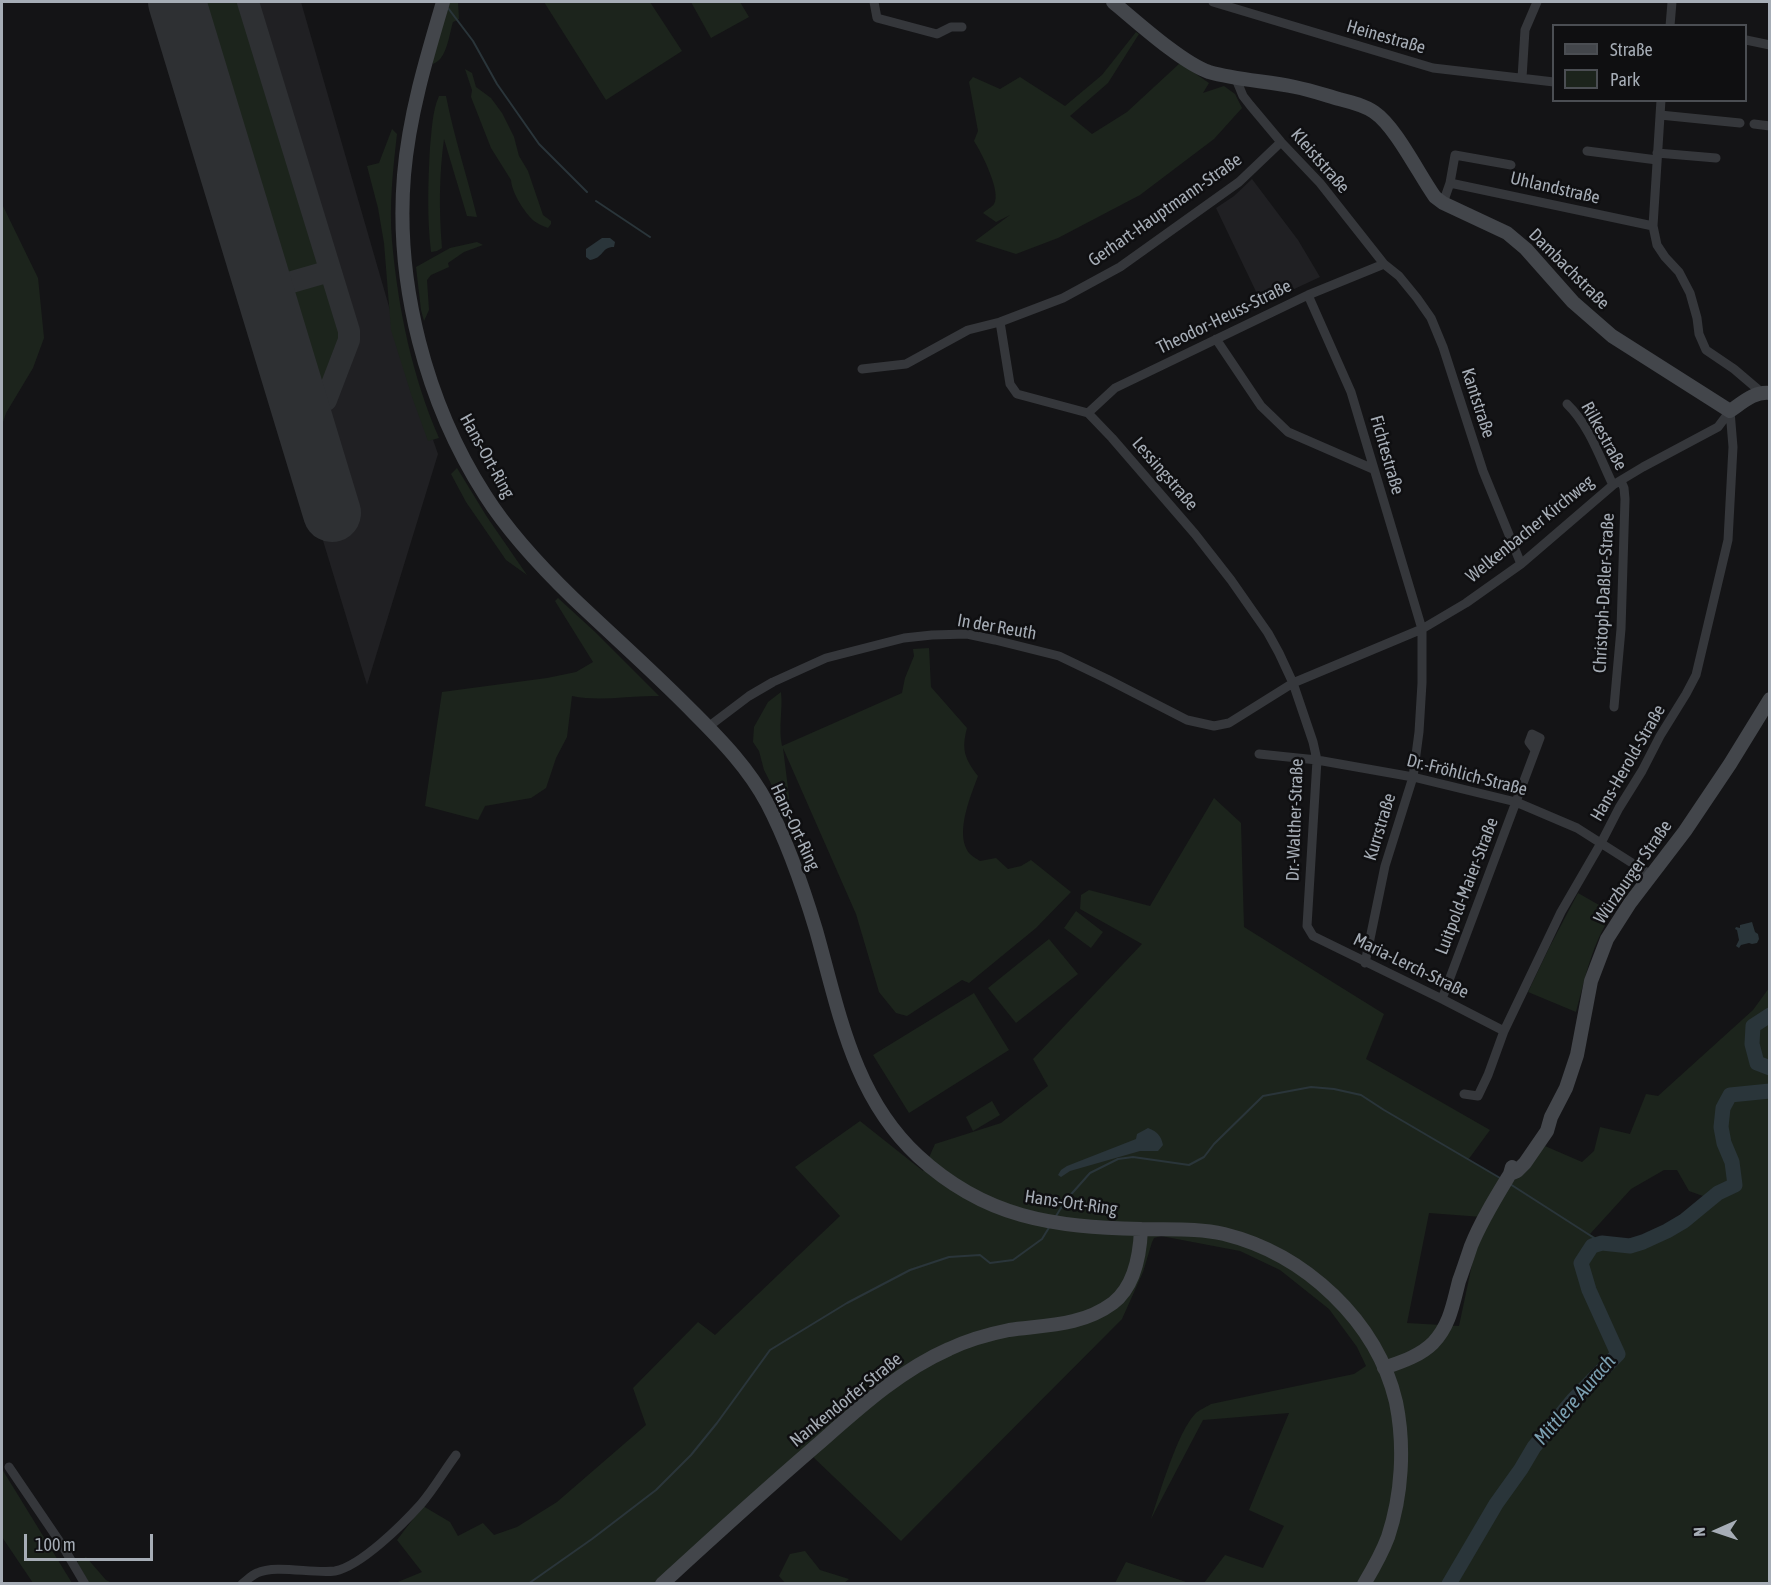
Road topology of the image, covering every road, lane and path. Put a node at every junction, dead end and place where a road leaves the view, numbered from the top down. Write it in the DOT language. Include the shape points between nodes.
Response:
graph roads {
  1 [pos="443,2"];
  2 [pos="874,2"];
  3 [pos="1213,2"];
  4 [pos="1537,2"];
  5 [pos="1672,2"];
  6 [pos="1119,3"];
  7 [pos="1670,24"];
  8 [pos="962,27"];
  9 [pos="1747,40"];
  10 [pos="1770,45"];
  11 [pos="1522,78"];
  12 [pos="1236,79"];
  13 [pos="1552,82"];
  14 [pos="1661,102"];
  15 [pos="1660,115"];
  16 [pos="1740,123"];
  17 [pos="1754,124"];
  18 [pos="1770,126"];
  19 [pos="1281,142"];
  20 [pos="1587,151"];
  21 [pos="1657,156"];
  22 [pos="1716,158"];
  23 [pos="1511,165"];
  24 [pos="1450,183"];
  25 [pos="1443,203"];
  26 [pos="1653,226"];
  27 [pos="1383,264"];
  28 [pos="1308,295"];
  29 [pos="1000,322"];
  30 [pos="1216,339"];
  31 [pos="862,369"];
  32 [pos="1766,393"];
  33 [pos="1567,404"];
  34 [pos="1730,411"];
  35 [pos="1088,413"];
  36 [pos="1373,469"];
  37 [pos="1617,483"];
  38 [pos="1521,564"];
  39 [pos="1422,629"];
  40 [pos="1293,683"];
  41 [pos="1770,699"];
  42 [pos="1614,707"];
  43 [pos="1214,726"];
  44 [pos="708,727"];
  45 [pos="1535,750"];
  46 [pos="1259,754"];
  47 [pos="1317,760"];
  48 [pos="1413,777"];
  49 [pos="1516,802"];
  50 [pos="1602,843"];
  51 [pos="1651,875"];
  52 [pos="1307,926"];
  53 [pos="1365,963"];
  54 [pos="1442,999"];
  55 [pos="1504,1031"];
  56 [pos="1464,1094"];
  57 [pos="1141,1229"];
  58 [pos="1384,1368"];
  59 [pos="456,1455"];
  60 [pos="9,1467"];
  61 [pos="85,1584"];
  62 [pos="242,1584"];
  63 [pos="662,1584"];
  64 [pos="1364,1584"];
  1 -- 44 [label="main road, Hans-Ort-Ring" via="413,117 404,178 407,277 427,370 464,460 496,512 561,586"];
  2 -- 8 [label="street" via="877,18 937,34"];
  3 -- 11 [label="street, Heinestraße" via="1433,68"];
  4 -- 11 [label="street" via="1525,30"];
  5 -- 7 [label="street"];
  6 -- 12 [label="main road, Dambachstraße" via="1162,42 1194,64"];
  9 -- 10 [label="street"];
  11 -- 13 [label="street, Heinestraße"];
  12 -- 19 [label="street, Kleiststraße" via="1243,96"];
  12 -- 25 [label="main road, Dambachstraße" via="1294,87 1374,112"];
  14 -- 15 [label="street"];
  15 -- 16 [label="street"];
  15 -- 21 [label="street"];
  17 -- 18 [label="street"];
  19 -- 27 [label="street, Kleiststraße" via="1320,183"];
  19 -- 29 [label="street, Gerhart-Hauptmann-Straße" via="1239,182 1120,267 1063,298"];
  20 -- 21 [label="street"];
  21 -- 22 [label="street"];
  21 -- 26 [label="street"];
  23 -- 24 [label="street, Uhlandstraße" via="1455,155"];
  24 -- 25 [label="street, Uhlandstraße"];
  24 -- 26 [label="street, Uhlandstraße"];
  25 -- 34 [label="main road, Dambachstraße" via="1507,233 1573,302 1612,336"];
  26 -- 32 [label="street" via="1657,245 1690,293 1706,350"];
  27 -- 28 [label="street, Theodor-Heuss-Straße"];
  27 -- 38 [label="street, Kantstraße" via="1399,276 1431,318 1483,471"];
  28 -- 30 [label="street, Theodor-Heuss-Straße"];
  28 -- 36 [label="street, Fichtestraße" via="1351,392"];
  29 -- 31 [label="street, Gerhart-Hauptmann-Straße" via="968,330 906,364"];
  29 -- 35 [label="street" via="1010,384 1017,394"];
  30 -- 35 [label="street, Theodor-Heuss-Straße" via="1114,388"];
  30 -- 36 [label="street" via="1261,406 1288,432"];
  32 -- 34 [label="main road, Welkenbacher Kirchweg" via="1754,395"];
  33 -- 37 [label="street, Rilkestraße"];
  34 -- 37 [label="street, Welkenbacher Kirchweg" via="1718,427"];
  34 -- 50 [label="street, Hans-Herold-Straße" via="1733,447 1728,540 1696,675"];
  35 -- 40 [label="street, Lessingstraße" via="1231,579 1268,633"];
  36 -- 39 [label="street, Fichtestraße"];
  37 -- 38 [label="street, Welkenbacher Kirchweg"];
  37 -- 42 [label="street, Christoph-Daßler-Straße" via="1624,488 1624,499 1621,629"];
  38 -- 39 [label="street, Welkenbacher Kirchweg"];
  39 -- 40 [label="street, Welkenbacher Kirchweg"];
  39 -- 48 [label="street, Kurrstraße" via="1422,683"];
  40 -- 43 [label="street, Welkenbacher Kirchweg" via="1229,723"];
  40 -- 47 [label="street, Dr.-Walther-Straße"];
  41 -- 51 [label="main road, Würzburger Straße" via="1685,831"];
  43 -- 44 [label="street, In der Reuth" via="1187,720 1059,656 967,634 904,638 826,658 749,696"];
  44 -- 57 [label="main road, Hans-Ort-Ring" via="741,763 784,839 858,1071 877,1106 913,1152 960,1189 1021,1216 1088,1227"];
  45 -- 49 [label="street, Luitpold-Maier-Straße"];
  46 -- 47 [label="street, Dr.-Fröhlich-Straße"];
  47 -- 48 [label="street, Dr.-Fröhlich-Straße"];
  47 -- 52 [label="street, Dr.-Walther-Straße"];
  48 -- 49 [label="street, Dr.-Fröhlich-Straße"];
  48 -- 53 [label="street, Kurrstraße" via="1385,866"];
  49 -- 50 [label="street, Dr.-Fröhlich-Straße"];
  49 -- 54 [label="street, Luitpold-Maier-Straße"];
  50 -- 51 [label="street, Dr.-Fröhlich-Straße"];
  50 -- 55 [label="street, Hans-Herold-Straße" via="1561,912"];
  51 -- 58 [label="main road, Würzburger Straße" via="1614,927 1601,954 1572,1072 1551,1117 1540,1125 1486,1213 1450,1319 1423,1351"];
  52 -- 53 [label="street, Maria-Lerch-Straße" via="1322,942"];
  53 -- 54 [label="street, Maria-Lerch-Straße"];
  54 -- 55 [label="street, Maria-Lerch-Straße"];
  55 -- 56 [label="street, Hans-Herold-Straße" via="1478,1096"];
  57 -- 58 [label="main road, Hans-Ort-Ring" via="1224,1234 1260,1247 1299,1268 1350,1311"];
  57 -- 63 [label="main road, Nankendorfer Straße" via="1136,1267 1115,1301 1083,1319 990,1335 925,1361 860,1408"];
  58 -- 64 [label="main road, Hans-Ort-Ring" via="1397,1408 1400,1477 1387,1540"];
  59 -- 62 [label="street" via="421,1503 350,1566 324,1572 268,1570"];
  60 -- 61 [label="street"];
}
